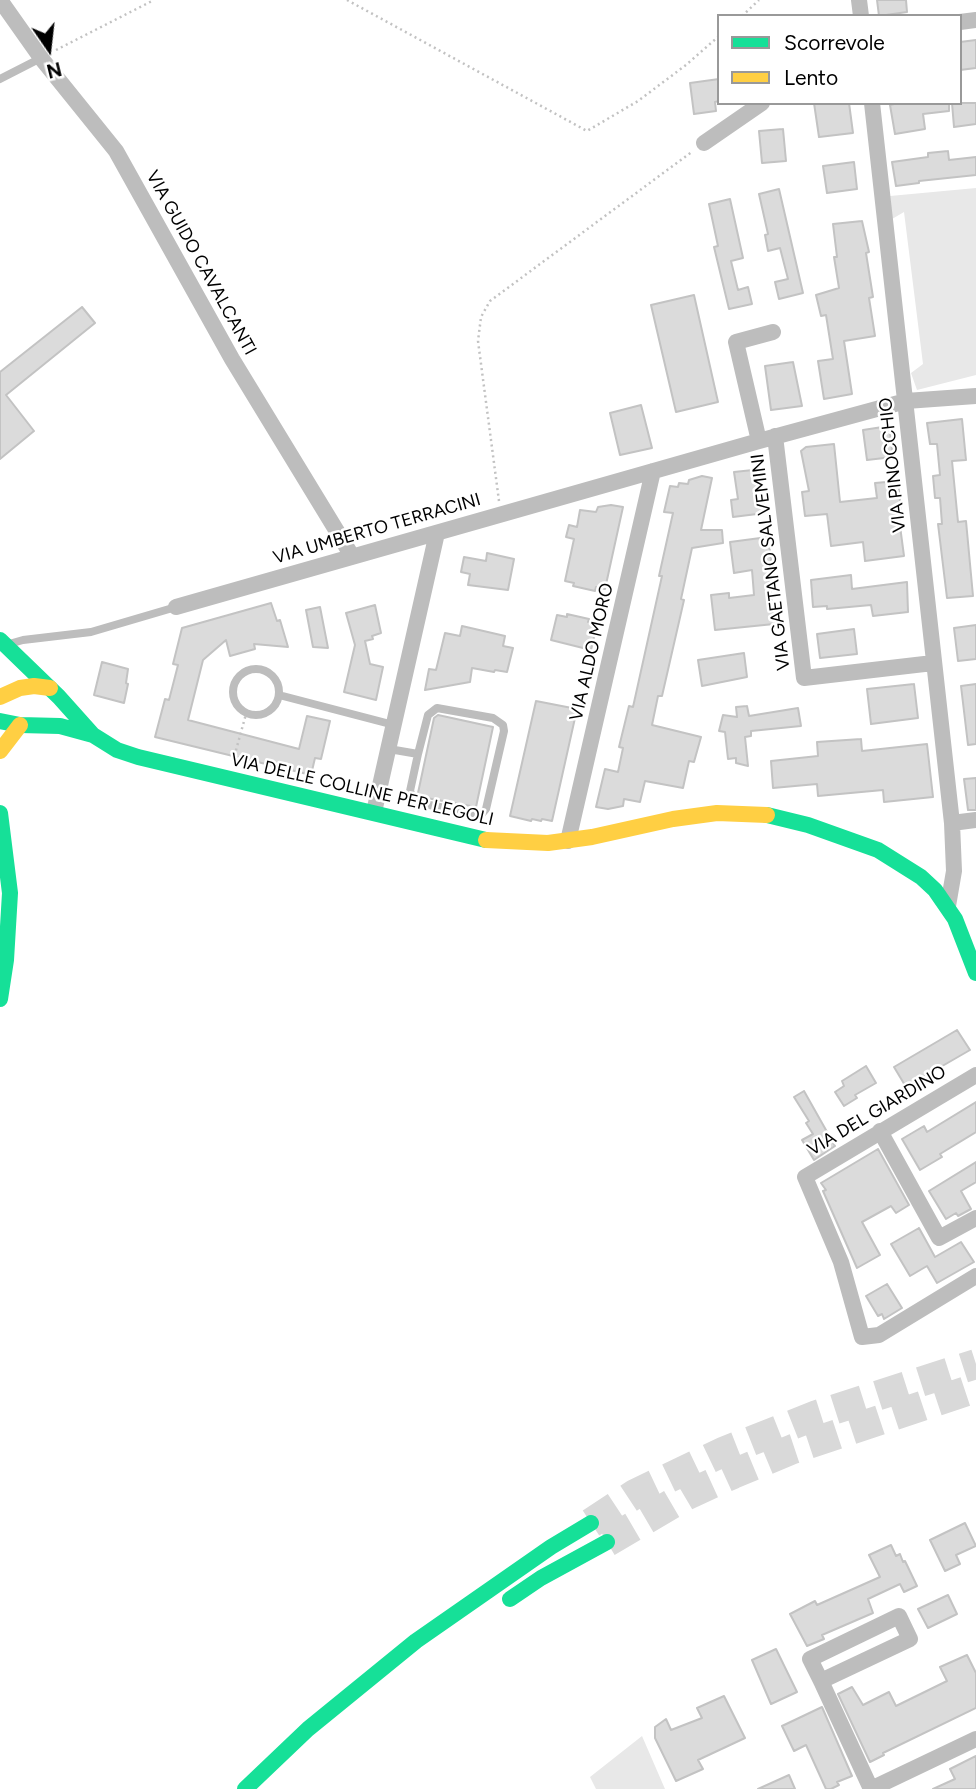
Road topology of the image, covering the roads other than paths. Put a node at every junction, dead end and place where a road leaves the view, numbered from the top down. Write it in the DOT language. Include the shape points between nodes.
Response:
graph roads {
  1 [pos="0,0"];
  2 [pos="41,58"];
  3 [pos="0,79"];
  4 [pos="759,105"];
  5 [pos="872,105"];
  6 [pos="704,143"];
  7 [pos="773,332"];
  8 [pos="976,396"];
  9 [pos="906,401"];
  10 [pos="775,436"];
  11 [pos="759,441"];
  12 [pos="653,471"];
  13 [pos="437,533"];
  14 [pos="352,556"];
  15 [pos="177,607"];
  16 [pos="2,643"];
  17 [pos="933,663"];
  18 [pos="50,688"];
  19 [pos="279,695"];
  20 [pos="0,697"];
  21 [pos="0,721"];
  22 [pos="20,725"];
  23 [pos="394,725"];
  24 [pos="93,735"];
  25 [pos="389,749"];
  26 [pos="0,751"];
  27 [pos="418,754"];
  28 [pos="0,813"];
  29 [pos="374,813"];
  30 [pos="976,820"];
  31 [pos="952,823"];
  32 [pos="568,841"];
  33 [pos="948,906"];
  34 [pos="976,972"];
  35 [pos="0,999"];
  36 [pos="976,1075"];
  37 [pos="880,1131"];
  38 [pos="976,1218"];
  39 [pos="976,1276"];
  40 [pos="592,1523"];
  41 [pos="607,1542"];
  42 [pos="497,1607"];
  43 [pos="821,1681"];
  44 [pos="976,1740"];
  45 [pos="245,1789"];
  46 [pos="871,1789"];
  1 -- 2 [label="street, VIA GUIDO CAVALCANTI"];
  2 -- 3 [label="lane"];
  2 -- 14 [label="street, VIA GUIDO CAVALCANTI" via="116,151 232,359"];
  4 -- 6 [label="street"];
  5 -- 9 [label="street, VIA PINOCCHIO"];
  7 -- 11 [label="street" via="736,342"];
  8 -- 9 [label="street, VIA UMBERTO TERRACINI"];
  9 -- 10 [label="street, VIA UMBERTO TERRACINI"];
  9 -- 17 [label="street, VIA PINOCCHIO"];
  10 -- 11 [label="street, VIA UMBERTO TERRACINI"];
  10 -- 17 [label="street, VIA GAETANO SALVEMINI" via="804,678"];
  11 -- 12 [label="street, VIA UMBERTO TERRACINI"];
  12 -- 13 [label="street, VIA UMBERTO TERRACINI"];
  12 -- 32 [label="street, VIA ALDO MORO"];
  13 -- 14 [label="street, VIA UMBERTO TERRACINI"];
  13 -- 23 [label="street"];
  14 -- 15 [label="street, VIA UMBERTO TERRACINI"];
  15 -- 16 [label="lane, VIA UMBERTO TERRACINI" via="91,632"];
  16 -- 18 [label="main road"];
  17 -- 31 [label="street, VIA PINOCCHIO"];
  18 -- 20 [label="main road" via="20,688"];
  18 -- 24 [label="main road"];
  19 -- 19 [label="lane" via="267,713 246,714 235,704 232,689 244,671 258,668 272,675"];
  19 -- 23 [label="lane"];
  21 -- 22 [label="main road"];
  22 -- 24 [label="main road" via="48,724"];
  22 -- 26 [label="main road"];
  23 -- 25 [label="street"];
  24 -- 29 [label="main road, VIA DELLE COLLINE PER LEGOLI" via="138,757"];
  25 -- 27 [label="lane"];
  25 -- 29 [label="street"];
  27 -- 27 [label="lane" via="410,791 414,800 481,815 503,725 493,718 437,708 428,715"];
  28 -- 35 [label="main road" via="10,893"];
  29 -- 32 [label="main road, VIA DELLE COLLINE PER LEGOLI" via="483,840"];
  30 -- 31 [label="street"];
  31 -- 33 [label="street, VIA PINOCCHIO" via="954,872"];
  32 -- 33 [label="main road, VIA DELLE COLLINE PER LEGOLI" via="695,815 762,814 878,850 921,877"];
  33 -- 34 [label="main road, VIA DELLE COLLINE PER LEGOLI"];
  36 -- 37 [label="street, VIA DEL GIARDINO"];
  37 -- 38 [label="street" via="939,1238"];
  37 -- 39 [label="street, VIA DEL GIARDINO" via="805,1177 841,1262 862,1337 879,1335"];
  40 -- 45 [label="main road" via="551,1546 416,1641 308,1728"];
  41 -- 42 [label="main road"];
  43 -- 43 [label="street" via="910,1639 899,1616 810,1659"];
  43 -- 46 [label="street"];
  44 -- 46 [label="street"];
}
